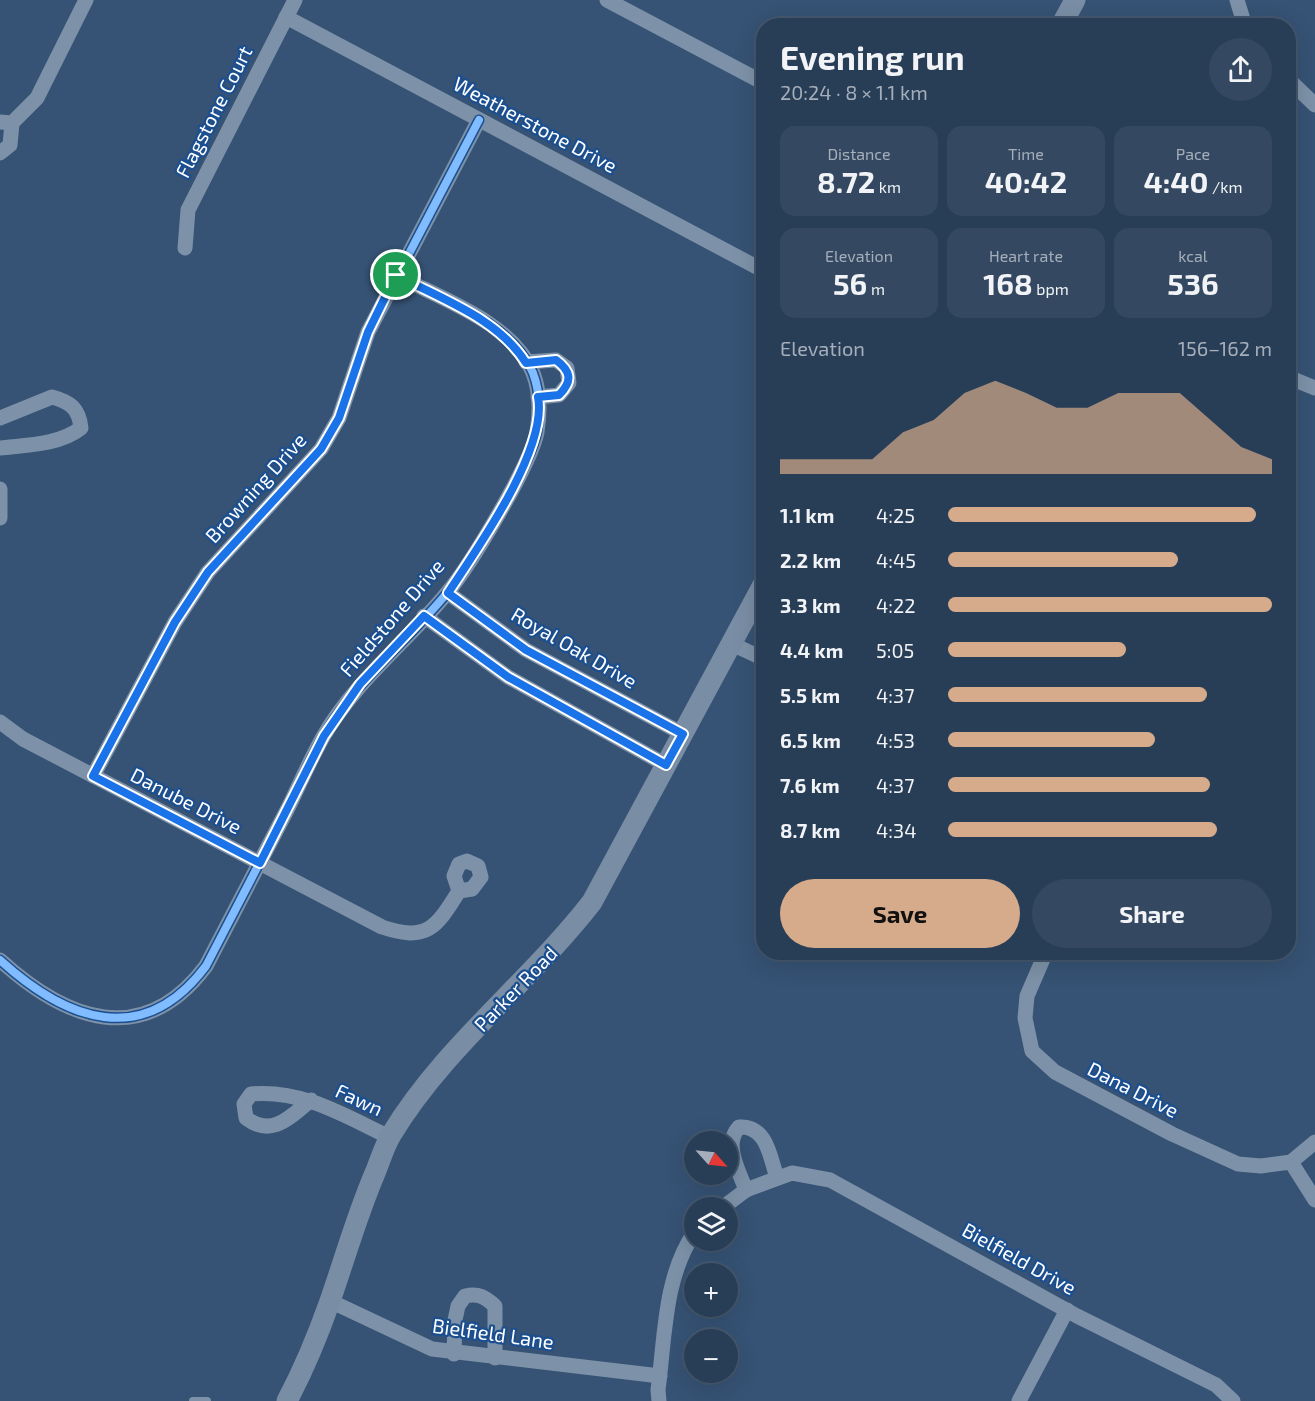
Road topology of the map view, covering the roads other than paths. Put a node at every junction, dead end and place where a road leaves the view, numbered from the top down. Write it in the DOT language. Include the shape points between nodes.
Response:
graph roads {
  1 [pos="86,0"];
  2 [pos="295,0"];
  3 [pos="607,0"];
  4 [pos="1075,0"];
  5 [pos="1237,0"];
  6 [pos="286,17"];
  7 [pos="1065,18"];
  8 [pos="1243,18"];
  9 [pos="756,79"];
  10 [pos="1296,87"];
  11 [pos="1315,105"];
  12 [pos="479,120"];
  13 [pos="6,122"];
  14 [pos="0,153"];
  15 [pos="185,248"];
  16 [pos="756,267"];
  17 [pos="396,275"];
  18 [pos="526,363"];
  19 [pos="1296,380"];
  20 [pos="1315,388"];
  21 [pos="538,397"];
  22 [pos="0,418"];
  23 [pos="0,447"];
  24 [pos="0,489"];
  25 [pos="0,518"];
  26 [pos="448,593"];
  27 [pos="756,598"];
  28 [pos="424,616"];
  29 [pos="732,644"];
  30 [pos="756,655"];
  31 [pos="0,722"];
  32 [pos="683,734"];
  33 [pos="666,765"];
  34 [pos="93,776"];
  35 [pos="260,863"];
  36 [pos="459,891"];
  37 [pos="0,960"];
  38 [pos="1043,960"];
  39 [pos="311,1100"];
  40 [pos="389,1137"];
  41 [pos="1315,1142"];
  42 [pos="1291,1162"];
  43 [pos="777,1178"];
  44 [pos="746,1190"];
  45 [pos="737,1197"];
  46 [pos="1315,1200"];
  47 [pos="684,1248"];
  48 [pos="330,1301"];
  49 [pos="1067,1310"];
  50 [pos="454,1354"];
  51 [pos="495,1358"];
  52 [pos="660,1376"];
  53 [pos="193,1401"];
  54 [pos="207,1401"];
  55 [pos="287,1401"];
  56 [pos="659,1401"];
  57 [pos="1019,1401"];
  58 [pos="1233,1401"];
  1 -- 13 [label="street" via="37,98"];
  2 -- 6 [label="street, Flagstone Court"];
  3 -- 9 [label="street"];
  4 -- 7 [label="main road"];
  5 -- 8 [label="street"];
  6 -- 12 [label="street, Weatherstone Drive"];
  6 -- 15 [label="street, Flagstone Court" via="188,210"];
  10 -- 11 [label="street"];
  12 -- 16 [label="street, Weatherstone Drive"];
  12 -- 17 [label="street, Browning Drive"];
  13 -- 14 [label="street" via="10,145"];
  17 -- 18 [label="street, Fieldstone Drive" via="480,319 502,334"];
  17 -- 34 [label="street, Browning Drive" via="368,332 339,418 321,449 208,572 175,622"];
  18 -- 21 [label="street, Fieldstone Drive"];
  18 -- 21 [label="street" via="556,360 567,368 568,383 559,395"];
  19 -- 20 [label="street"];
  21 -- 26 [label="street, Fieldstone Drive" via="537,433 527,460"];
  22 -- 23 [label="street" via="52,397 71,404 79,414 81,428 70,436 41,443"];
  24 -- 25 [label="street"];
  26 -- 28 [label="street, Fieldstone Drive"];
  26 -- 32 [label="street, Royal Oak Drive" via="526,650"];
  27 -- 29 [label="main road, Parker Road"];
  28 -- 33 [label="street" via="508,677"];
  28 -- 35 [label="street, Fieldstone Drive" via="360,684 324,736"];
  29 -- 30 [label="street"];
  29 -- 32 [label="main road, Parker Road"];
  31 -- 34 [label="street, Danube Drive" via="23,739"];
  32 -- 33 [label="main road, Parker Road"];
  33 -- 40 [label="main road, Parker Road" via="592,902 559,944 452,1055"];
  34 -- 35 [label="street, Danube Drive"];
  35 -- 36 [label="street, Danube Drive" via="382,927 403,934 424,933 441,920"];
  35 -- 37 [label="street, Fieldstone Drive" via="206,966 192,984 175,999 135,1018 76,1012"];
  38 -- 42 [label="street, Dana Drive" via="1027,996 1025,1018 1032,1051 1055,1072 1238,1164"];
  39 -- 40 [label="street, Fawn"];
  40 -- 48 [label="main road, Parker Road" via="357,1215"];
  41 -- 42 [label="street"];
  42 -- 46 [label="street"];
  43 -- 44 [label="street, Bielfield Drive"];
  43 -- 44 [label="street" via="765,1141 748,1126 739,1127 731,1143"];
  43 -- 49 [label="street, Bielfield Drive" via="792,1173 830,1180"];
  44 -- 45 [label="street, Bielfield Drive"];
  47 -- 52 [label="street" via="670,1291"];
  48 -- 50 [label="street, Bielfield Lane" via="406,1340"];
  48 -- 55 [label="main road, Parker Road"];
  49 -- 57 [label="street"];
  49 -- 58 [label="street, Bielfield Drive" via="1216,1384"];
  50 -- 51 [label="street, Bielfield Lane"];
  50 -- 51 [label="street" via="458,1306 465,1296 476,1294 495,1306"];
  51 -- 52 [label="street, Bielfield Lane"];
  52 -- 56 [label="street"];
  53 -- 54 [label="lane"];
}
